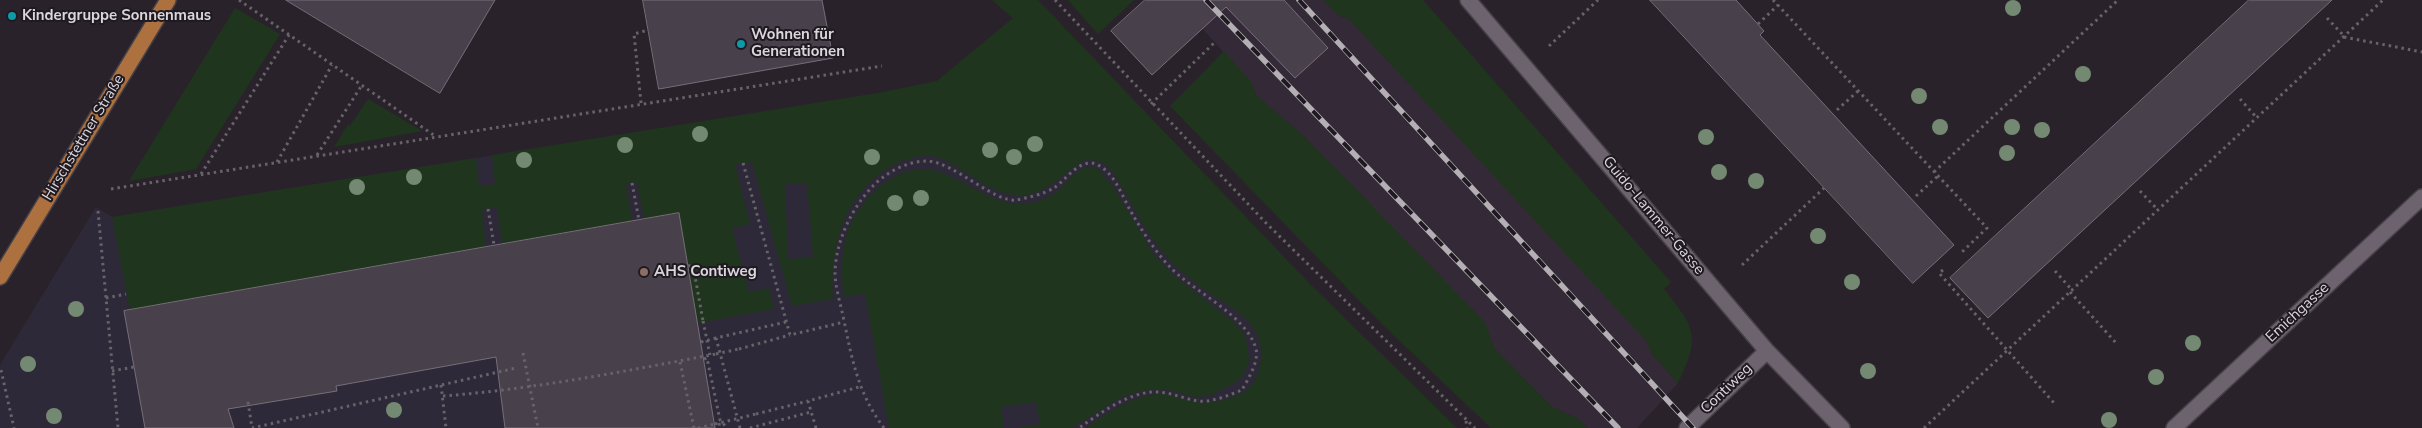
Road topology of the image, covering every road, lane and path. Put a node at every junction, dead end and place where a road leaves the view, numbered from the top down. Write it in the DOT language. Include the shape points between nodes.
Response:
graph roads {
  1 [pos="168,0"];
  2 [pos="239,0"];
  3 [pos="1055,0"];
  4 [pos="1468,0"];
  5 [pos="1598,0"];
  6 [pos="1773,0"];
  7 [pos="2118,0"];
  8 [pos="2384,0"];
  9 [pos="1778,6"];
  10 [pos="2327,18"];
  11 [pos="1758,24"];
  12 [pos="648,30"];
  13 [pos="289,35"];
  14 [pos="2344,37"];
  15 [pos="1215,42"];
  16 [pos="1549,46"];
  17 [pos="2422,52"];
  18 [pos="332,65"];
  19 [pos="882,66"];
  20 [pos="362,85"];
  21 [pos="1858,91"];
  22 [pos="2240,99"];
  23 [pos="641,103"];
  24 [pos="1152,104"];
  25 [pos="1837,110"];
  26 [pos="2257,118"];
  27 [pos="436,136"];
  28 [pos="317,155"];
  29 [pos="277,162"];
  30 [pos="743,163"];
  31 [pos="1934,172"];
  32 [pos="201,174"];
  33 [pos="1938,176"];
  34 [pos="632,182"];
  35 [pos="1824,188"];
  36 [pos="111,189"];
  37 [pos="2140,191"];
  38 [pos="1916,196"];
  39 [pos="2422,197"];
  40 [pos="488,208"];
  41 [pos="2158,210"];
  42 [pos="98,211"];
  43 [pos="639,220"];
  44 [pos="494,246"];
  45 [pos="1961,252"];
  46 [pos="1742,265"];
  47 [pos="688,266"];
  48 [pos="1943,270"];
  49 [pos="2055,271"];
  50 [pos="0,277"];
  51 [pos="2071,291"];
  52 [pos="126,294"];
  53 [pos="106,298"];
  54 [pos="786,322"];
  55 [pos="844,322"];
  56 [pos="790,335"];
  57 [pos="716,338"];
  58 [pos="701,342"];
  59 [pos="2117,344"];
  60 [pos="2008,350"];
  61 [pos="1767,351"];
  62 [pos="523,353"];
  63 [pos="710,355"];
  64 [pos="703,358"];
  65 [pos="680,362"];
  66 [pos="134,367"];
  67 [pos="516,368"];
  68 [pos="1,370"];
  69 [pos="112,371"];
  70 [pos="441,385"];
  71 [pos="530,387"];
  72 [pos="859,387"];
  73 [pos="443,396"];
  74 [pos="808,401"];
  75 [pos="248,402"];
  76 [pos="2054,403"];
  77 [pos="811,412"];
  78 [pos="1466,420"];
  79 [pos="717,424"];
  80 [pos="14,428"];
  81 [pos="118,428"];
  82 [pos="252,428"];
  83 [pos="446,428"];
  84 [pos="538,428"];
  85 [pos="694,428"];
  86 [pos="698,428"];
  87 [pos="720,428"];
  88 [pos="727,428"];
  89 [pos="740,428"];
  90 [pos="750,428"];
  91 [pos="816,428"];
  92 [pos="884,428"];
  93 [pos="1079,428"];
  94 [pos="1467,428"];
  95 [pos="1475,428"];
  96 [pos="1687,428"];
  97 [pos="1842,428"];
  98 [pos="1924,428"];
  99 [pos="2174,428"];
  1 -- 50 [label="main road, Hirschstettner Straße"];
  2 -- 13 [label="path"];
  3 -- 24 [label="path"];
  4 -- 61 [label="street, Guido-Lammer-Gasse"];
  5 -- 16 [label="path"];
  6 -- 9 [label="path"];
  7 -- 31 [label="path"];
  8 -- 14 [label="path"];
  9 -- 11 [label="path"];
  9 -- 21 [label="path"];
  10 -- 14 [label="path"];
  12 -- 23 [label="path" via="634,34"];
  13 -- 18 [label="path"];
  13 -- 32 [label="path"];
  14 -- 17 [label="path"];
  14 -- 26 [label="path"];
  15 -- 24 [label="path"];
  18 -- 20 [label="path"];
  18 -- 29 [label="path"];
  19 -- 23 [label="path"];
  20 -- 27 [label="path"];
  20 -- 28 [label="path"];
  21 -- 25 [label="path"];
  21 -- 31 [label="path"];
  22 -- 26 [label="path"];
  23 -- 27 [label="path"];
  24 -- 78 [label="path" via="1266,223"];
  26 -- 41 [label="path"];
  27 -- 28 [label="path"];
  28 -- 29 [label="path"];
  29 -- 32 [label="path"];
  30 -- 54 [label="path"];
  31 -- 33 [label="path"];
  32 -- 36 [label="path"];
  33 -- 38 [label="path"];
  33 -- 45 [label="path" via="1987,228"];
  34 -- 43 [label="path"];
  35 -- 46 [label="path"];
  37 -- 41 [label="path"];
  39 -- 99 [label="street, Emichgasse"];
  40 -- 44 [label="path"];
  41 -- 51 [label="path"];
  42 -- 53 [label="path"];
  47 -- 63 [label="path, bridge" via="693,265"];
  48 -- 60 [label="path" via="1939,273"];
  49 -- 51 [label="path"];
  51 -- 59 [label="path"];
  51 -- 60 [label="path"];
  52 -- 53 [label="path"];
  53 -- 69 [label="path"];
  54 -- 56 [label="path"];
  54 -- 57 [label="path"];
  55 -- 56 [label="path"];
  55 -- 72 [label="path"];
  55 -- 93 [label="path" via="835,272 838,250 854,210 877,181 894,169 930,161 1013,201 1053,189 1076,168 1088,163 1097,164 1109,175 1154,248 1188,283 1210,297 1246,330 1256,350 1254,366 1242,390 1199,401 1162,392 1135,395"];
  56 -- 63 [label="path, bridge"];
  57 -- 58 [label="path"];
  57 -- 89 [label="path"];
  60 -- 76 [label="path"];
  60 -- 98 [label="path"];
  61 -- 96 [label="street, Contiweg"];
  61 -- 97 [label="street, Guido-Lammer-Gasse"];
  62 -- 71 [label="path"];
  63 -- 64 [label="path, bridge"];
  64 -- 65 [label="path"];
  64 -- 88 [label="path" via="707,358 720,420"];
  65 -- 71 [label="path"];
  65 -- 85 [label="path"];
  66 -- 69 [label="path"];
  67 -- 70 [label="path"];
  68 -- 80 [label="path"];
  69 -- 81 [label="path"];
  70 -- 73 [label="path"];
  70 -- 82 [label="path"];
  71 -- 73 [label="path"];
  71 -- 84 [label="path"];
  72 -- 74 [label="path"];
  72 -- 92 [label="path"];
  73 -- 83 [label="path"];
  74 -- 77 [label="path"];
  74 -- 79 [label="path, bridge"];
  75 -- 82 [label="path"];
  77 -- 90 [label="path"];
  77 -- 91 [label="path"];
  78 -- 94 [label="path"];
  78 -- 95 [label="path"];
  79 -- 86 [label="path"];
  79 -- 87 [label="path, bridge"];
}
